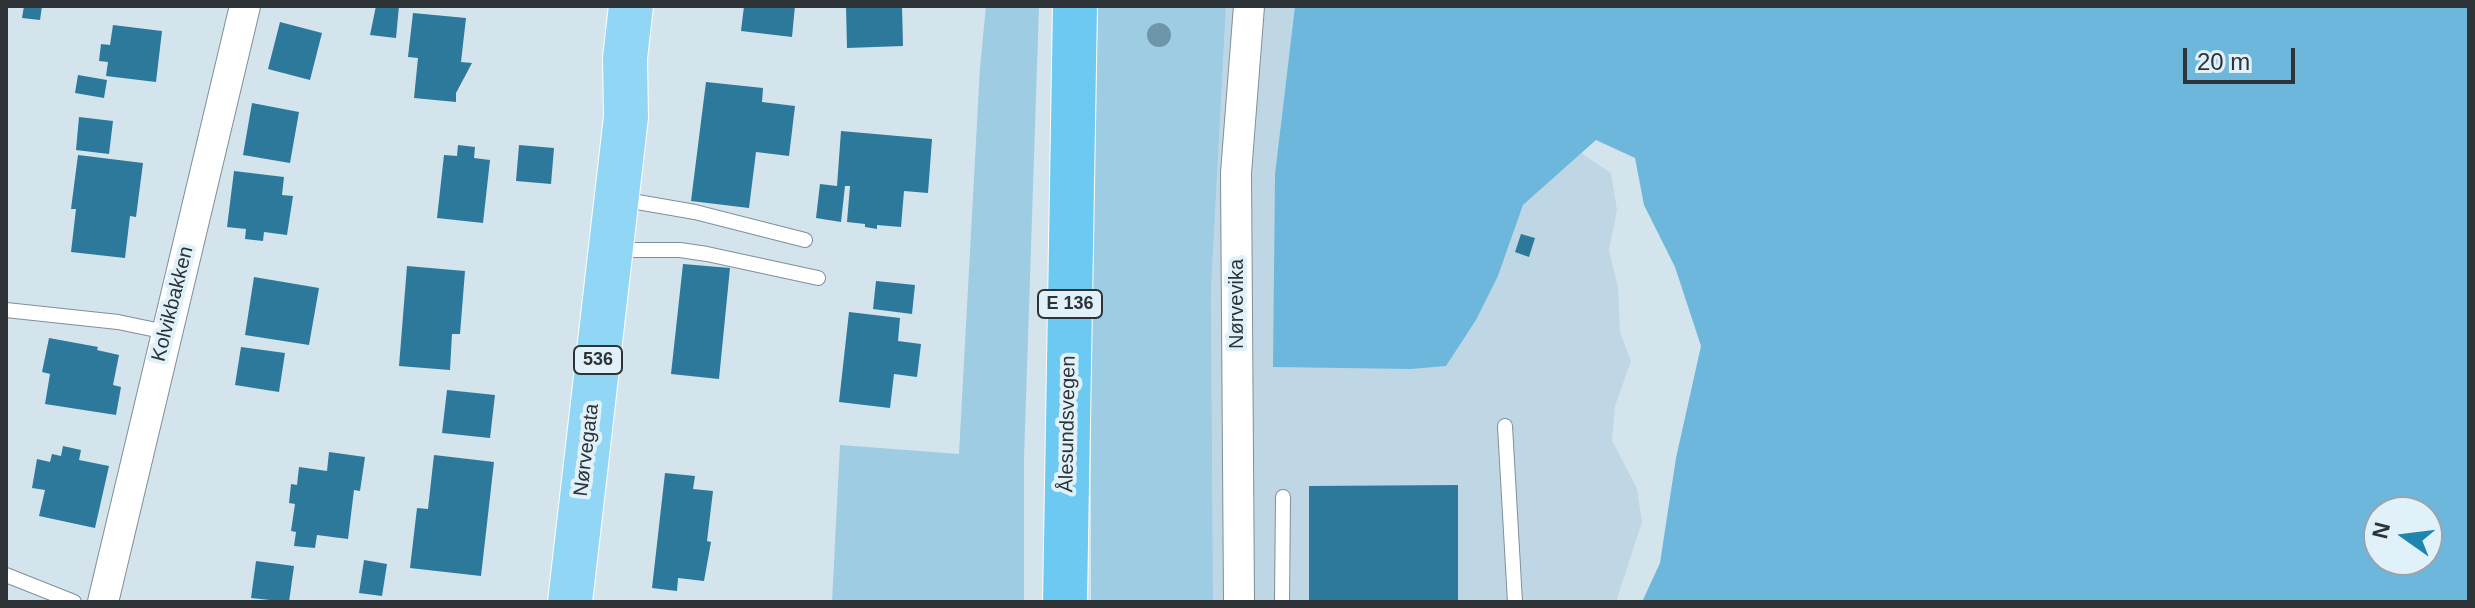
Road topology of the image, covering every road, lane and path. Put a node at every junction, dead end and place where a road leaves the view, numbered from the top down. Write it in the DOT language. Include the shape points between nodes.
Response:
graph roads {
  1 [pos="245,6"];
  2 [pos="631,6"];
  3 [pos="649,6"];
  4 [pos="1075,6"];
  5 [pos="1249,6"];
  6 [pos="626,117"];
  7 [pos="616,199"];
  8 [pos="805,240"];
  9 [pos="611,250"];
  10 [pos="818,278"];
  11 [pos="6,310"];
  12 [pos="166,332"];
  13 [pos="1505,426"];
  14 [pos="1283,497"];
  15 [pos="6,575"];
  16 [pos="74,602"];
  17 [pos="103,602"];
  18 [pos="570,602"];
  19 [pos="1065,602"];
  20 [pos="1239,602"];
  21 [pos="1282,602"];
  22 [pos="1515,602"];
  1 -- 12 [label="street, Kolvikbakken"];
  2 -- 6 [label="main road, Nørvegata / 536"];
  3 -- 6 [label="main road, Nørvegata / 536" via="643,60"];
  4 -- 19 [label="highway, Ålesundsvegen / E 136"];
  5 -- 20 [label="street, Nørvevika" via="1236,173"];
  6 -- 7 [label="main road, Nørvegata / 536"];
  7 -- 8 [label="lane" via="695,212"];
  7 -- 9 [label="main road, Nørvegata / 536"];
  9 -- 10 [label="lane" via="693,252"];
  9 -- 18 [label="main road, Nørvegata / 536"];
  11 -- 12 [label="lane"];
  12 -- 17 [label="street, Kolvikbakken"];
  13 -- 22 [label="lane"];
  14 -- 21 [label="lane"];
  15 -- 16 [label="lane"];
}
